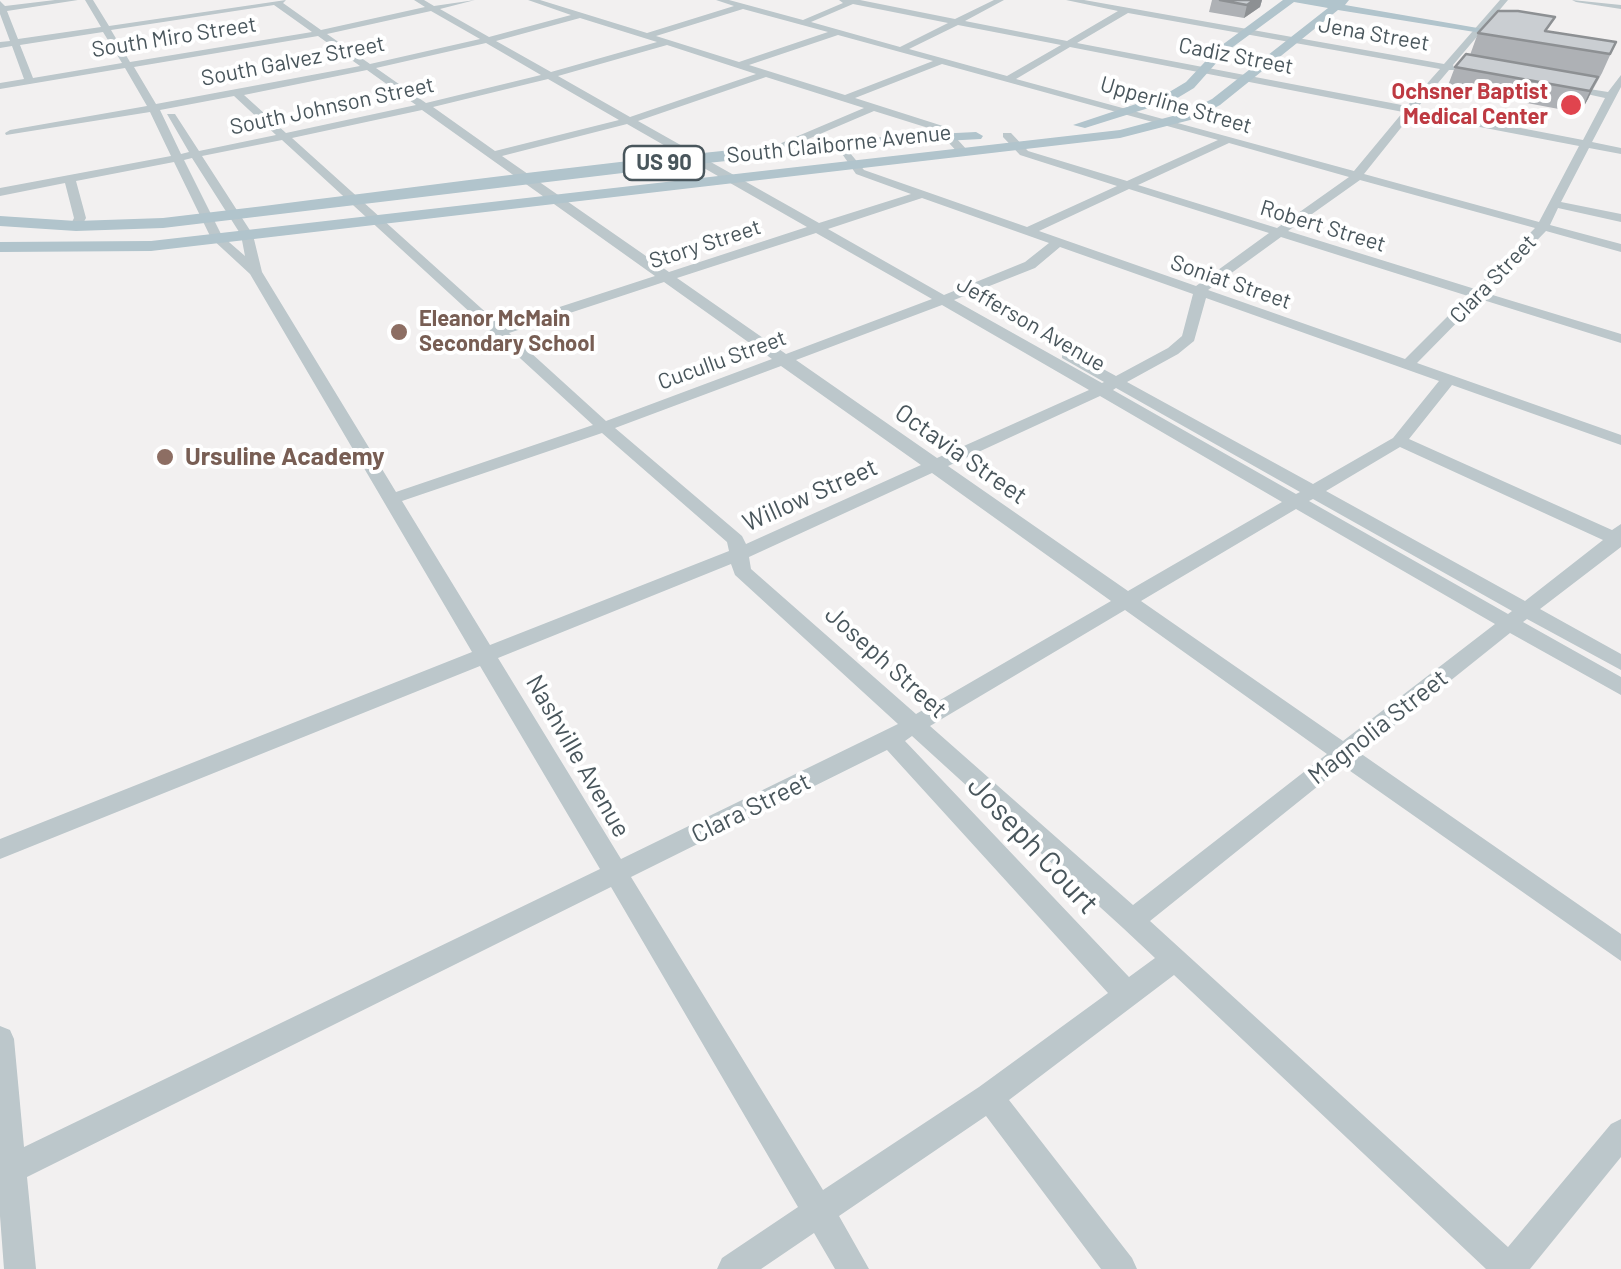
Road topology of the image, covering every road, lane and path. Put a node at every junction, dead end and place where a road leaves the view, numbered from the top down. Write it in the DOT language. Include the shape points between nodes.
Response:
graph roads {
  1 [pos="74,0"];
  2 [pos="89,0"];
  3 [pos="98,0"];
  4 [pos="290,0"];
  5 [pos="418,0"];
  6 [pos="471,0"];
  7 [pos="532,0"];
  8 [pos="720,0"];
  9 [pos="1000,0"];
  10 [pos="1070,0"];
  11 [pos="1143,0"];
  12 [pos="1290,0"];
  13 [pos="1298,0"];
  14 [pos="1504,0"];
  15 [pos="1576,0"];
  16 [pos="274,1"];
  17 [pos="850,1"];
  18 [pos="1342,2"];
  19 [pos="2,6"];
  20 [pos="438,6"];
  21 [pos="743,6"];
  22 [pos="1621,7"];
  23 [pos="580,10"];
  24 [pos="1126,10"];
  25 [pos="956,22"];
  26 [pos="802,23"];
  27 [pos="1482,26"];
  28 [pos="112,29"];
  29 [pos="1531,30"];
  30 [pos="318,32"];
  31 [pos="837,32"];
  32 [pos="1247,32"];
  33 [pos="647,36"];
  34 [pos="1519,36"];
  35 [pos="496,40"];
  36 [pos="1294,40"];
  37 [pos="18,42"];
  38 [pos="668,42"];
  39 [pos="1069,44"];
  40 [pos="0,45"];
  41 [pos="901,50"];
  42 [pos="942,61"];
  43 [pos="134,64"];
  44 [pos="740,65"];
  45 [pos="368,66"];
  46 [pos="1444,67"];
  47 [pos="1204,70"];
  48 [pos="1471,72"];
  49 [pos="767,73"];
  50 [pos="559,76"];
  51 [pos="1248,78"];
  52 [pos="1621,78"];
  53 [pos="1009,79"];
  54 [pos="30,81"];
  55 [pos="0,86"];
  56 [pos="1558,87"];
  57 [pos="236,94"];
  58 [pos="1612,96"];
  59 [pos="848,98"];
  60 [pos="158,106"];
  61 [pos="424,107"];
  62 [pos="874,107"];
  63 [pos="1410,110"];
  64 [pos="1129,112"];
  65 [pos="635,118"];
  66 [pos="1166,123"];
  67 [pos="10,132"];
  68 [pos="950,137"];
  69 [pos="282,138"];
  70 [pos="1227,140"];
  71 [pos="1011,141"];
  72 [pos="1585,144"];
  73 [pos="841,145"];
  74 [pos="1621,151"];
  75 [pos="768,152"];
  76 [pos="964,153"];
  77 [pos="195,154"];
  78 [pos="492,154"];
  79 [pos="179,157"];
  80 [pos="716,158"];
  81 [pos="698,160"];
  82 [pos="855,165"];
  83 [pos="751,176"];
  84 [pos="1358,176"];
  85 [pos="526,178"];
  86 [pos="70,179"];
  87 [pos="730,179"];
  88 [pos="1123,185"];
  89 [pos="0,192"];
  90 [pos="922,194"];
  91 [pos="352,198"];
  92 [pos="556,198"];
  93 [pos="1555,204"];
  94 [pos="234,214"];
  95 [pos="206,217"];
  96 [pos="1621,218"];
  97 [pos="376,220"];
  98 [pos="0,221"];
  99 [pos="76,226"];
  100 [pos="826,226"];
  101 [pos="1542,226"];
  102 [pos="1028,231"];
  103 [pos="1278,234"];
  104 [pos="247,236"];
  105 [pos="217,238"];
  106 [pos="1058,242"];
  107 [pos="0,247"];
  108 [pos="1621,248"];
  109 [pos="255,272"];
  110 [pos="667,278"];
  111 [pos="1202,293"];
  112 [pos="1478,295"];
  113 [pos="950,297"];
  114 [pos="500,332"];
  115 [pos="1621,339"];
  116 [pos="785,360"];
  117 [pos="1407,365"];
  118 [pos="1448,380"];
  119 [pos="1108,386"];
  120 [pos="604,427"];
  121 [pos="1621,440"];
  122 [pos="1399,441"];
  123 [pos="935,467"];
  124 [pos="1304,497"];
  125 [pos="392,499"];
  126 [pos="1619,537"];
  127 [pos="739,554"];
  128 [pos="1128,601"];
  129 [pos="1518,617"];
  130 [pos="487,656"];
  131 [pos="1621,663"];
  132 [pos="1621,687"];
  133 [pos="915,725"];
  134 [pos="890,739"];
  135 [pos="1343,754"];
  136 [pos="0,849"];
  137 [pos="616,874"];
  138 [pos="1132,920"];
  139 [pos="1621,949"];
  140 [pos="1175,959"];
  141 [pos="1128,995"];
  142 [pos="0,1039"];
  143 [pos="990,1097"];
  144 [pos="1621,1134"];
  145 [pos="11,1169"];
  146 [pos="818,1211"];
  147 [pos="20,1269"];
  148 [pos="733,1269"];
  149 [pos="853,1269"];
  150 [pos="1121,1269"];
  151 [pos="1510,1269"];
  1 -- 19 [label="street"];
  2 -- 28 [label="street, Nashville Avenue"];
  3 -- 28 [label="street, Nashville Avenue"];
  4 -- 16 [label="street"];
  5 -- 20 [label="street, Jefferson Avenue"];
  6 -- 20 [label="street, South Miro Street"];
  7 -- 23 [label="street"];
  8 -- 21 [label="street, Upperline Street"];
  9 -- 25 [label="street"];
  10 -- 24 [label="street, Jena Street"];
  11 -- 24 [label="street"];
  12 -- 32 [label="main road, South Claiborne Avenue / US 90"];
  13 -- 18 [label="main road"];
  14 -- 27 [label="street"];
  15 -- 22 [label="street"];
  16 -- 28 [label="street"];
  16 -- 30 [label="street, Octavia Street"];
  17 -- 25 [label="street, Cadiz Street"];
  17 -- 26 [label="street"];
  18 -- 27 [label="main road"];
  18 -- 36 [label="main road, South Claiborne Avenue / US 90"];
  19 -- 37 [label="street"];
  20 -- 30 [label="street, South Miro Street"];
  20 -- 35 [label="street, Jefferson Avenue"];
  21 -- 26 [label="street, Upperline Street"];
  21 -- 33 [label="street"];
  23 -- 33 [label="street"];
  23 -- 35 [label="street, South Galvez Street"];
  24 -- 32 [label="street, Jena Street"];
  24 -- 39 [label="street"];
  25 -- 39 [label="street, Cadiz Street"];
  25 -- 41 [label="street"];
  26 -- 31 [label="street, Upperline Street"];
  27 -- 29 [label="main road"];
  27 -- 34 [label="main road"];
  27 -- 46 [label="street"];
  28 -- 37 [label="street"];
  28 -- 43 [label="street, Nashville Avenue"];
  30 -- 43 [label="street, South Miro Street"];
  30 -- 45 [label="street, Octavia Street"];
  31 -- 41 [label="street, Upperline Street"];
  31 -- 44 [label="street"];
  32 -- 36 [label="street, Jena Street"];
  32 -- 47 [label="main road, South Claiborne Avenue / US 90"];
  33 -- 38 [label="street"];
  35 -- 45 [label="street, South Galvez Street"];
  35 -- 50 [label="street, Jefferson Avenue"];
  36 -- 46 [label="street, Jena Street"];
  36 -- 51 [label="main road, South Claiborne Avenue / US 90"];
  37 -- 40 [label="street"];
  37 -- 54 [label="street"];
  38 -- 44 [label="street"];
  38 -- 50 [label="street, South Johnson Street"];
  39 -- 47 [label="street, Cadiz Street"];
  39 -- 53 [label="street"];
  41 -- 42 [label="street, Upperline Street"];
  42 -- 53 [label="street, Upperline Street"];
  42 -- 59 [label="street"];
  43 -- 54 [label="street, South Miro Street"];
  43 -- 60 [label="street, Nashville Avenue"];
  44 -- 49 [label="street"];
  45 -- 57 [label="street, South Galvez Street"];
  45 -- 61 [label="street, Octavia Street"];
  46 -- 48 [label="street, Jena Street"];
  46 -- 63 [label="street"];
  47 -- 51 [label="street, Cadiz Street"];
  47 -- 64 [label="main road, South Claiborne Avenue / US 90" via="1170,97"];
  49 -- 59 [label="street"];
  49 -- 65 [label="street"];
  50 -- 61 [label="street, South Johnson Street"];
  50 -- 65 [label="street, Jefferson Avenue"];
  51 -- 63 [label="street, Cadiz Street"];
  51 -- 66 [label="main road, South Claiborne Avenue / US 90" via="1216,102"];
  52 -- 58 [label="street, Clara Street"];
  53 -- 64 [label="street, Upperline Street"];
  54 -- 55 [label="street, South Miro Street"];
  56 -- 58 [label="street"];
  57 -- 60 [label="street, South Galvez Street"];
  57 -- 69 [label="street, Joseph Street"];
  58 -- 72 [label="street, Clara Street"];
  59 -- 62 [label="street"];
  60 -- 67 [label="street, South Galvez Street"];
  60 -- 77 [label="street, Nashville Avenue"];
  60 -- 79 [label="street, Nashville Avenue"];
  61 -- 69 [label="street, South Johnson Street"];
  61 -- 78 [label="street, Octavia Street"];
  62 -- 68 [label="street"];
  62 -- 75 [label="street"];
  63 -- 72 [label="street, Cadiz Street"];
  63 -- 84 [label="street"];
  64 -- 66 [label="street, Upperline Street"];
  64 -- 71 [label="main road, South Claiborne Avenue / US 90"];
  65 -- 78 [label="street"];
  65 -- 80 [label="street, Jefferson Avenue"];
  65 -- 81 [label="street, Jefferson Avenue"];
  66 -- 70 [label="street, Upperline Street"];
  66 -- 71 [label="main road, South Claiborne Avenue / US 90" via="1120,134"];
  68 -- 71 [label="main road, South Claiborne Avenue / US 90"];
  68 -- 73 [label="main road, South Claiborne Avenue / US 90"];
  68 -- 76 [label="street"];
  69 -- 77 [label="street, South Johnson Street"];
  69 -- 91 [label="street, Joseph Street"];
  70 -- 84 [label="street, Upperline Street"];
  70 -- 88 [label="street"];
  71 -- 76 [label="main road, South Claiborne Avenue / US 90"];
  71 -- 88 [label="street, Robert Street"];
  72 -- 74 [label="street, Cadiz Street"];
  72 -- 93 [label="street, Clara Street"];
  73 -- 75 [label="main road, South Claiborne Avenue / US 90"];
  73 -- 82 [label="street, Soniat Street"];
  75 -- 80 [label="main road, South Claiborne Avenue / US 90"];
  76 -- 82 [label="main road, South Claiborne Avenue / US 90"];
  77 -- 79 [label="street, South Johnson Street"];
  77 -- 94 [label="street, Nashville Avenue"];
  78 -- 85 [label="street, Octavia Street"];
  79 -- 86 [label="street, South Johnson Street"];
  79 -- 95 [label="street, Nashville Avenue"];
  80 -- 81 [label="main road, South Claiborne Avenue / US 90"];
  80 -- 83 [label="street, Jefferson Avenue"];
  81 -- 85 [label="main road, South Claiborne Avenue / US 90"];
  81 -- 87 [label="street, Jefferson Avenue"];
  82 -- 83 [label="main road, South Claiborne Avenue / US 90"];
  82 -- 90 [label="street, Soniat Street"];
  83 -- 87 [label="main road, South Claiborne Avenue / US 90"];
  83 -- 100 [label="street, Jefferson Avenue"];
  84 -- 101 [label="street, Upperline Street"];
  84 -- 103 [label="street"];
  85 -- 91 [label="main road, South Claiborne Avenue / US 90"];
  85 -- 92 [label="street, Octavia Street"];
  86 -- 89 [label="street, South Johnson Street"];
  86 -- 99 [label="street"];
  87 -- 92 [label="main road, South Claiborne Avenue / US 90"];
  87 -- 100 [label="street, Jefferson Avenue"];
  88 -- 102 [label="street"];
  88 -- 103 [label="street, Robert Street"];
  90 -- 100 [label="street, Story Street"];
  90 -- 102 [label="street, Soniat Street"];
  91 -- 94 [label="main road, South Claiborne Avenue / US 90"];
  91 -- 97 [label="street, Joseph Street"];
  92 -- 97 [label="main road, South Claiborne Avenue / US 90"];
  92 -- 110 [label="street, Octavia Street"];
  93 -- 96 [label="street"];
  93 -- 101 [label="street, Clara Street"];
  94 -- 95 [label="main road, South Claiborne Avenue / US 90"];
  94 -- 104 [label="street, Nashville Avenue"];
  95 -- 99 [label="main road, South Claiborne Avenue / US 90"];
  95 -- 105 [label="street, Nashville Avenue"];
  97 -- 104 [label="main road, South Claiborne Avenue / US 90"];
  97 -- 114 [label="street, Joseph Street"];
  98 -- 99 [label="main road, South Claiborne Avenue / US 90"];
  100 -- 110 [label="street, Story Street"];
  100 -- 113 [label="street, Jefferson Avenue"];
  101 -- 108 [label="street, Upperline Street"];
  101 -- 112 [label="street, Clara Street"];
  102 -- 106 [label="street, Soniat Street"];
  103 -- 111 [label="street"];
  103 -- 112 [label="street, Robert Street"];
  104 -- 105 [label="main road, South Claiborne Avenue / US 90"];
  104 -- 109 [label="street, Nashville Avenue"];
  105 -- 107 [label="main road, South Claiborne Avenue / US 90"];
  105 -- 109 [label="street, Nashville Avenue"];
  106 -- 111 [label="street, Soniat Street"];
  106 -- 113 [label="street, Cucullu Street" via="1030,264"];
  109 -- 125 [label="street, Nashville Avenue"];
  110 -- 114 [label="street, Story Street"];
  110 -- 116 [label="street, Octavia Street"];
  111 -- 117 [label="street, Soniat Street"];
  111 -- 119 [label="street, Willow Street" via="1189,338"];
  112 -- 115 [label="street, Robert Street"];
  112 -- 117 [label="street, Clara Street"];
  113 -- 116 [label="street, Cucullu Street"];
  113 -- 119 [label="street, Jefferson Avenue"];
  114 -- 120 [label="street, Joseph Street"];
  116 -- 120 [label="street, Cucullu Street"];
  116 -- 123 [label="street, Octavia Street"];
  117 -- 118 [label="street, Soniat Street"];
  118 -- 121 [label="street, Soniat Street"];
  118 -- 122 [label="street, Clara Street"];
  119 -- 123 [label="street, Willow Street"];
  119 -- 124 [label="street, Jefferson Avenue"];
  120 -- 125 [label="street, Cucullu Street"];
  120 -- 127 [label="street, Joseph Street" via="736,540"];
  122 -- 124 [label="street, Clara Street"];
  122 -- 126 [label="street"];
  123 -- 127 [label="street, Willow Street"];
  123 -- 128 [label="street, Octavia Street"];
  124 -- 128 [label="street, Clara Street"];
  124 -- 129 [label="street, Jefferson Avenue"];
  125 -- 130 [label="street, Nashville Avenue"];
  126 -- 129 [label="street, Magnolia Street"];
  127 -- 130 [label="street, Willow Street"];
  127 -- 133 [label="street, Joseph Street" via="742,571"];
  128 -- 133 [label="street, Clara Street"];
  128 -- 135 [label="street, Octavia Street"];
  129 -- 131 [label="street, Jefferson Avenue"];
  129 -- 132 [label="street, Jefferson Avenue"];
  129 -- 135 [label="street, Magnolia Street"];
  130 -- 136 [label="street, Willow Street"];
  130 -- 137 [label="street, Nashville Avenue"];
  133 -- 134 [label="street, Clara Street"];
  133 -- 138 [label="street, Joseph Street"];
  134 -- 137 [label="street, Clara Street"];
  134 -- 141 [label="street, Joseph Court"];
  135 -- 138 [label="street, Magnolia Street"];
  135 -- 139 [label="street, Octavia Street"];
  137 -- 145 [label="street, Clara Street"];
  137 -- 146 [label="street, Nashville Avenue"];
  138 -- 140 [label="street, Joseph Street"];
  140 -- 141 [label="street"];
  140 -- 151 [label="street, Joseph Street"];
  141 -- 143 [label="street"];
  142 -- 145 [label="street"];
  143 -- 146 [label="street"];
  143 -- 150 [label="street"];
  144 -- 151 [label="street"];
  145 -- 147 [label="street"];
  146 -- 148 [label="street"];
  146 -- 149 [label="street, Nashville Avenue"];
}
